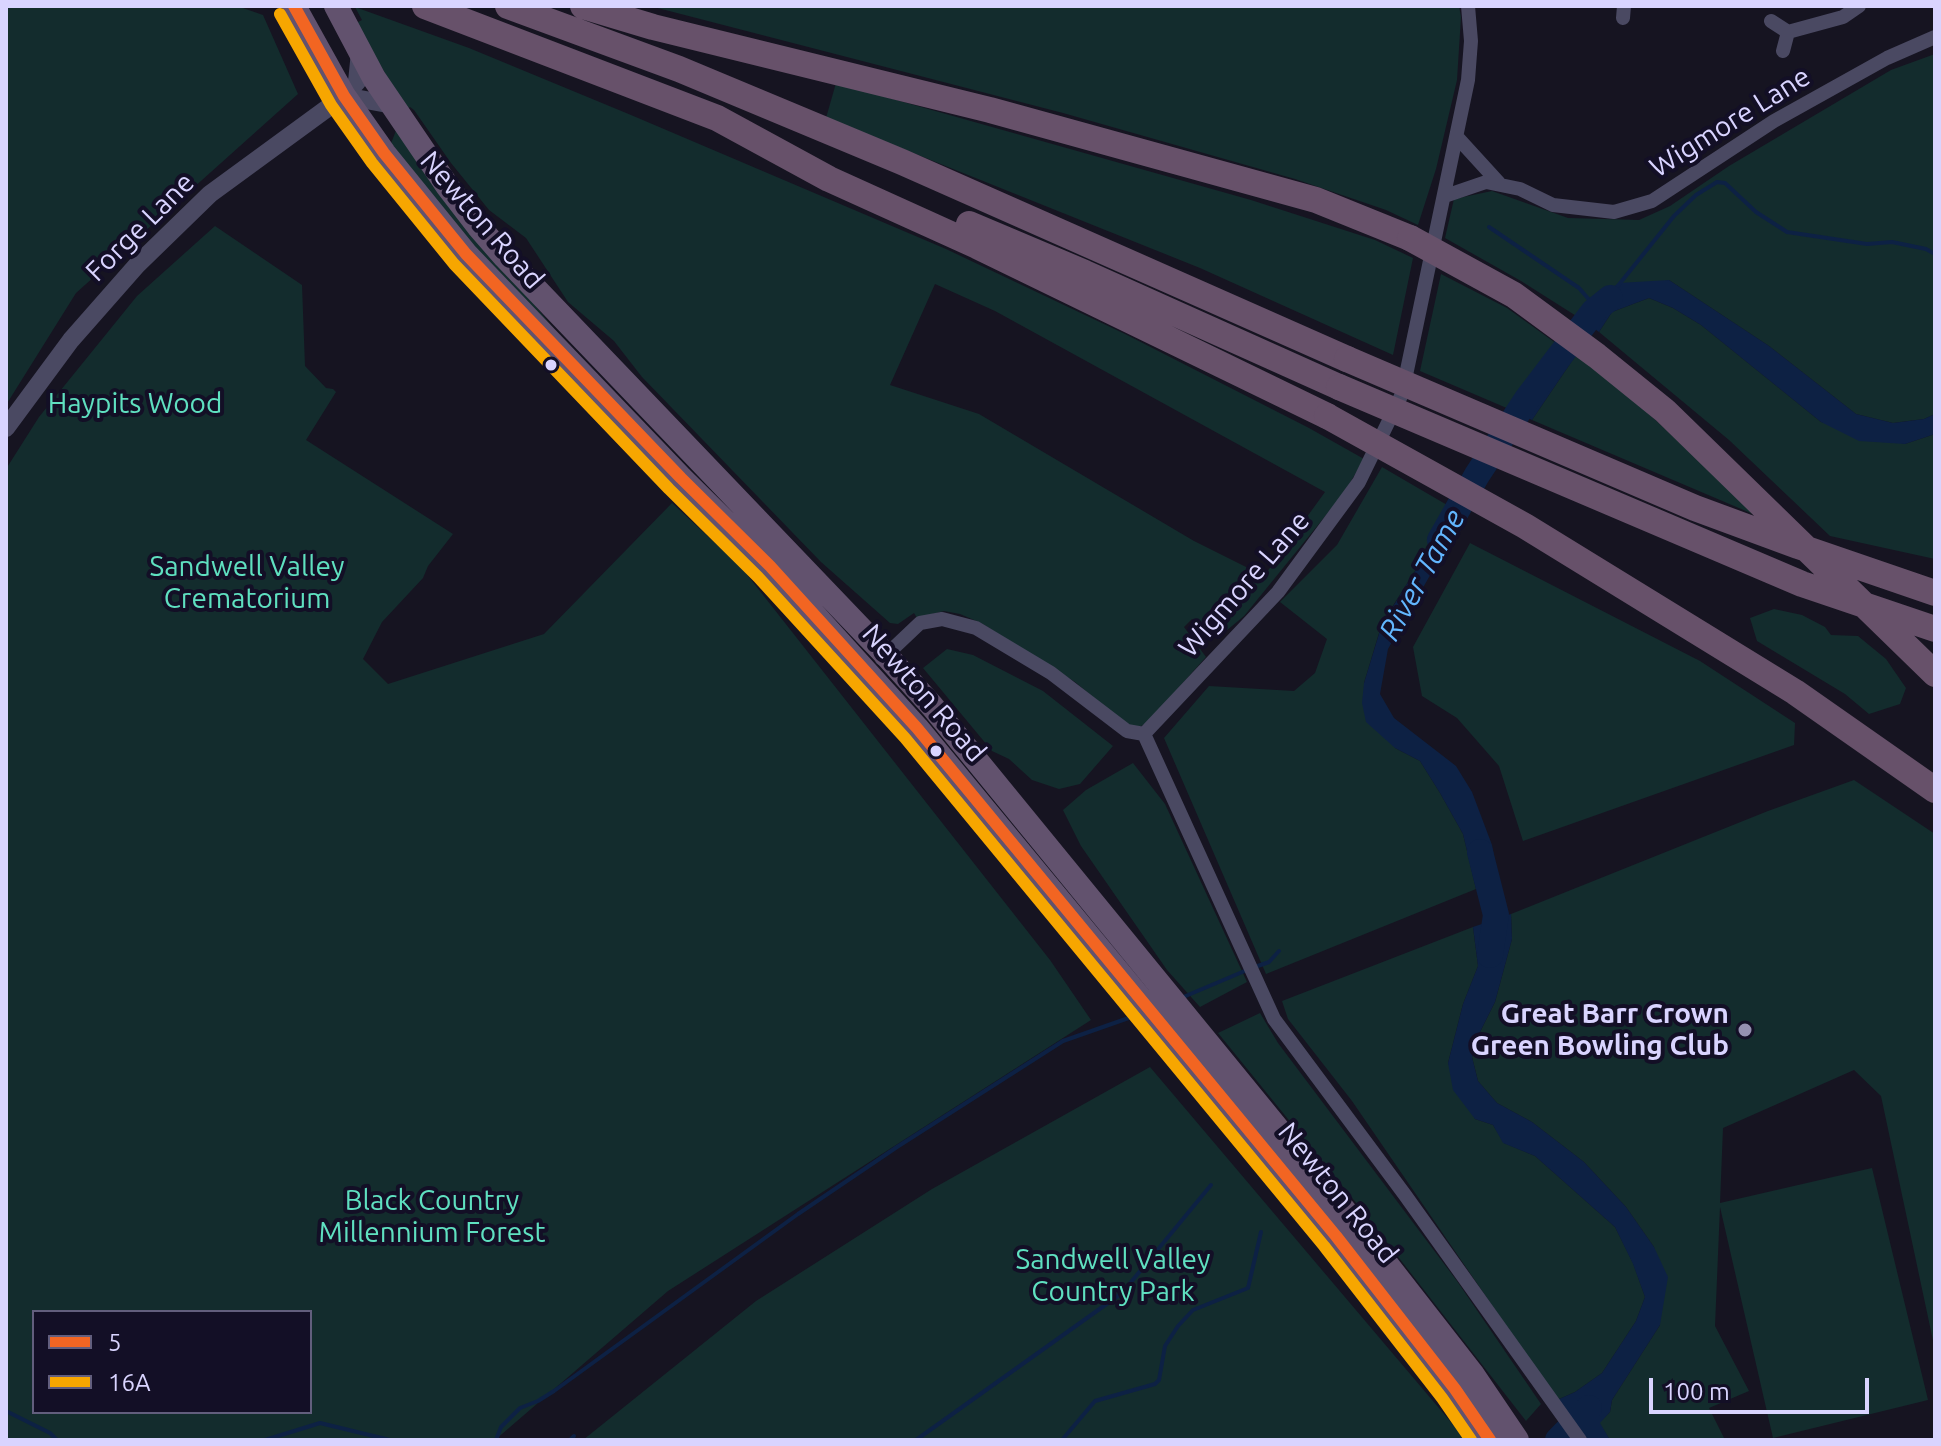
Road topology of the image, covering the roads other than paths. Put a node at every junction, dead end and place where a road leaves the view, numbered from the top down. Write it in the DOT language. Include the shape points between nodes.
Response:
graph roads {
  1 [pos="294,6"];
  2 [pos="425,6"];
  3 [pos="508,6"];
  4 [pos="583,6"];
  5 [pos="1468,6"];
  6 [pos="1859,6"];
  7 [pos="337,8"];
  8 [pos="1771,21"];
  9 [pos="1788,32"];
  10 [pos="1935,37"];
  11 [pos="1783,51"];
  12 [pos="360,52"];
  13 [pos="344,96"];
  14 [pos="393,105"];
  15 [pos="736,128"];
  16 [pos="1457,137"];
  17 [pos="1499,183"];
  18 [pos="1445,196"];
  19 [pos="505,257"];
  20 [pos="603,396"];
  21 [pos="6,428"];
  22 [pos="1935,593"];
  23 [pos="1935,629"];
  24 [pos="886,655"];
  25 [pos="867,672"];
  26 [pos="1935,674"];
  27 [pos="1144,734"];
  28 [pos="1935,790"];
  29 [pos="1490,1440"];
  30 [pos="1516,1440"];
  31 [pos="1580,1440"];
  1 -- 13 [label="highway, Newton Road"];
  2 -- 15 [label="highway"];
  3 -- 22 [label="highway, bridge" via="679,69 876,151 1695,508"];
  4 -- 26 [label="highway, bridge" via="1316,200 1410,238 1514,295 1665,411"];
  5 -- 16 [label="street, Wigmore Lane" via="1471,44"];
  6 -- 9 [label="street" via="1843,17"];
  7 -- 12 [label="highway, Newton Road"];
  8 -- 9 [label="street"];
  9 -- 11 [label="street"];
  10 -- 17 [label="street, Wigmore Lane" via="1774,121 1652,201 1614,212 1553,205"];
  12 -- 13 [label="street" via="357,82"];
  12 -- 14 [label="highway, Newton Road"];
  13 -- 14 [label="street"];
  13 -- 20 [label="highway, Newton Road" via="466,254"];
  13 -- 21 [label="street, Forge Lane" via="210,194 137,265 71,340"];
  14 -- 19 [label="highway, Newton Road" via="448,187"];
  15 -- 23 [label="highway, bridge" via="1802,584"];
  15 -- 28 [label="highway, bridge" via="829,179 1327,416 1525,526 1795,692"];
  16 -- 17 [label="street, Wigmore Lane"];
  16 -- 18 [label="street, Wigmore Lane"];
  17 -- 18 [label="street"];
  18 -- 27 [label="street, Wigmore Lane" via="1402,394 1359,482 1278,592"];
  19 -- 20 [label="highway" via="535,302 600,372"];
  19 -- 24 [label="highway, Newton Road"];
  20 -- 25 [label="highway, Newton Road"];
  24 -- 25 [label="street"];
  24 -- 27 [label="street" via="920,623 942,619 976,628 1051,673 1127,731"];
  24 -- 30 [label="highway, Newton Road" via="1171,996 1473,1375"];
  25 -- 29 [label="highway, Newton Road" via="1336,1236"];
  27 -- 31 [label="street" via="1274,1019"];
}
